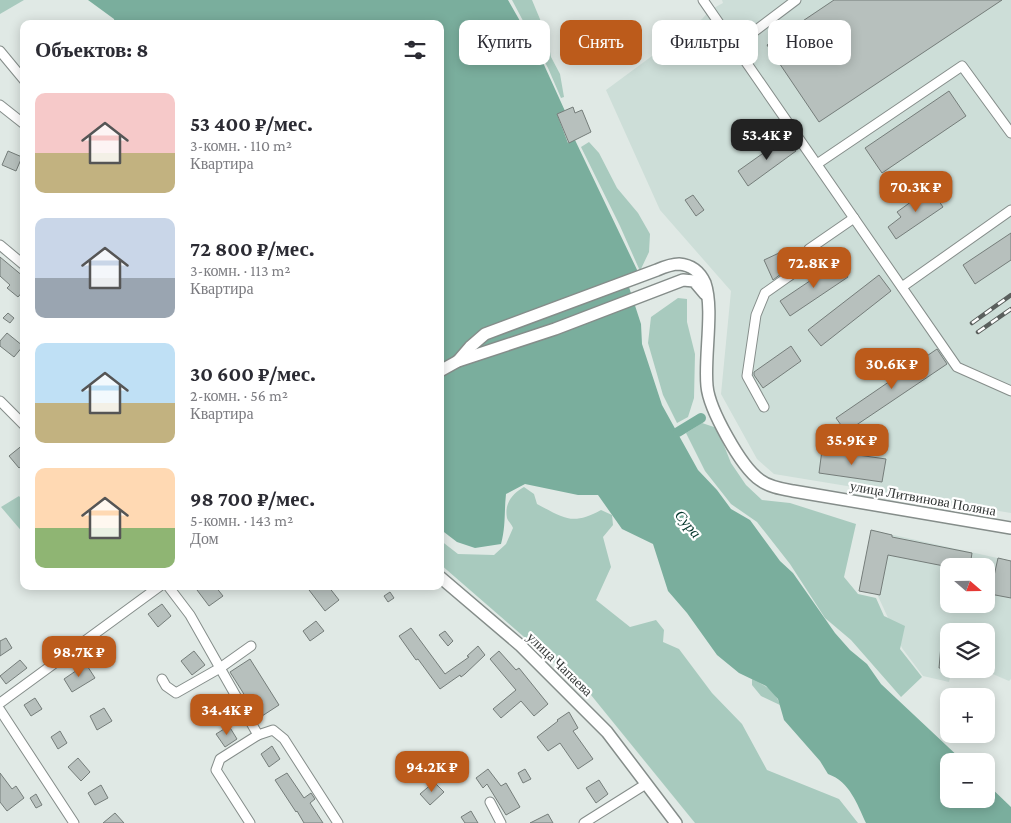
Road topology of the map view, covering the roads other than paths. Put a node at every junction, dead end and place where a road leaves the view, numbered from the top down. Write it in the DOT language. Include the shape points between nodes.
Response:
graph roads {
  1 [pos="704,0"];
  2 [pos="796,0"];
  3 [pos="717,20"];
  4 [pos="758,29"];
  5 [pos="0,51"];
  6 [pos="748,65"];
  7 [pos="20,75"];
  8 [pos="0,105"];
  9 [pos="20,121"];
  10 [pos="1011,132"];
  11 [pos="816,164"];
  12 [pos="1011,210"];
  13 [pos="854,218"];
  14 [pos="0,245"];
  15 [pos="20,262"];
  16 [pos="902,287"];
  17 [pos="707,298"];
  18 [pos="458,361"];
  19 [pos="444,369"];
  20 [pos="1011,391"];
  21 [pos="0,401"];
  22 [pos="764,408"];
  23 [pos="20,421"];
  24 [pos="1011,528"];
  25 [pos="444,581"];
  26 [pos="155,590"];
  27 [pos="171,590"];
  28 [pos="251,646"];
  29 [pos="220,668"];
  30 [pos="162,679"];
  31 [pos="0,703"];
  32 [pos="1,714"];
  33 [pos="258,735"];
  34 [pos="646,784"];
  35 [pos="490,802"];
  36 [pos="74,823"];
  37 [pos="250,823"];
  38 [pos="338,823"];
  39 [pos="501,823"];
  40 [pos="584,823"];
  41 [pos="676,823"];
  1 -- 3 [label="street"];
  2 -- 4 [label="street"];
  5 -- 7 [label="street"];
  6 -- 11 [label="street"];
  8 -- 9 [label="street"];
  10 -- 11 [label="street" via="962,66"];
  11 -- 13 [label="street"];
  12 -- 16 [label="street"];
  13 -- 16 [label="street"];
  13 -- 22 [label="street" via="809,249 802,267 766,293 756,315 747,376"];
  14 -- 15 [label="street"];
  16 -- 20 [label="street" via="957,367"];
  17 -- 18 [label="main road" via="700,286 683,280 555,329"];
  17 -- 18 [label="main road" via="704,282 694,268 673,264 485,334"];
  17 -- 24 [label="main road, улица Литвинова Поляна" via="709,398 727,436 761,481 792,491"];
  18 -- 19 [label="main road"];
  21 -- 23 [label="street"];
  25 -- 34 [label="main road, улица Чапаева" via="521,646 608,732"];
  26 -- 31 [label="street"];
  27 -- 29 [label="street"];
  28 -- 29 [label="street"];
  29 -- 30 [label="street" via="176,693"];
  29 -- 33 [label="street"];
  32 -- 36 [label="street"];
  33 -- 37 [label="street" via="220,759 216,770"];
  33 -- 38 [label="street" via="273,730 284,739"];
  34 -- 40 [label="street"];
  34 -- 41 [label="main road, улица Чапаева"];
  35 -- 39 [label="street"];
}
